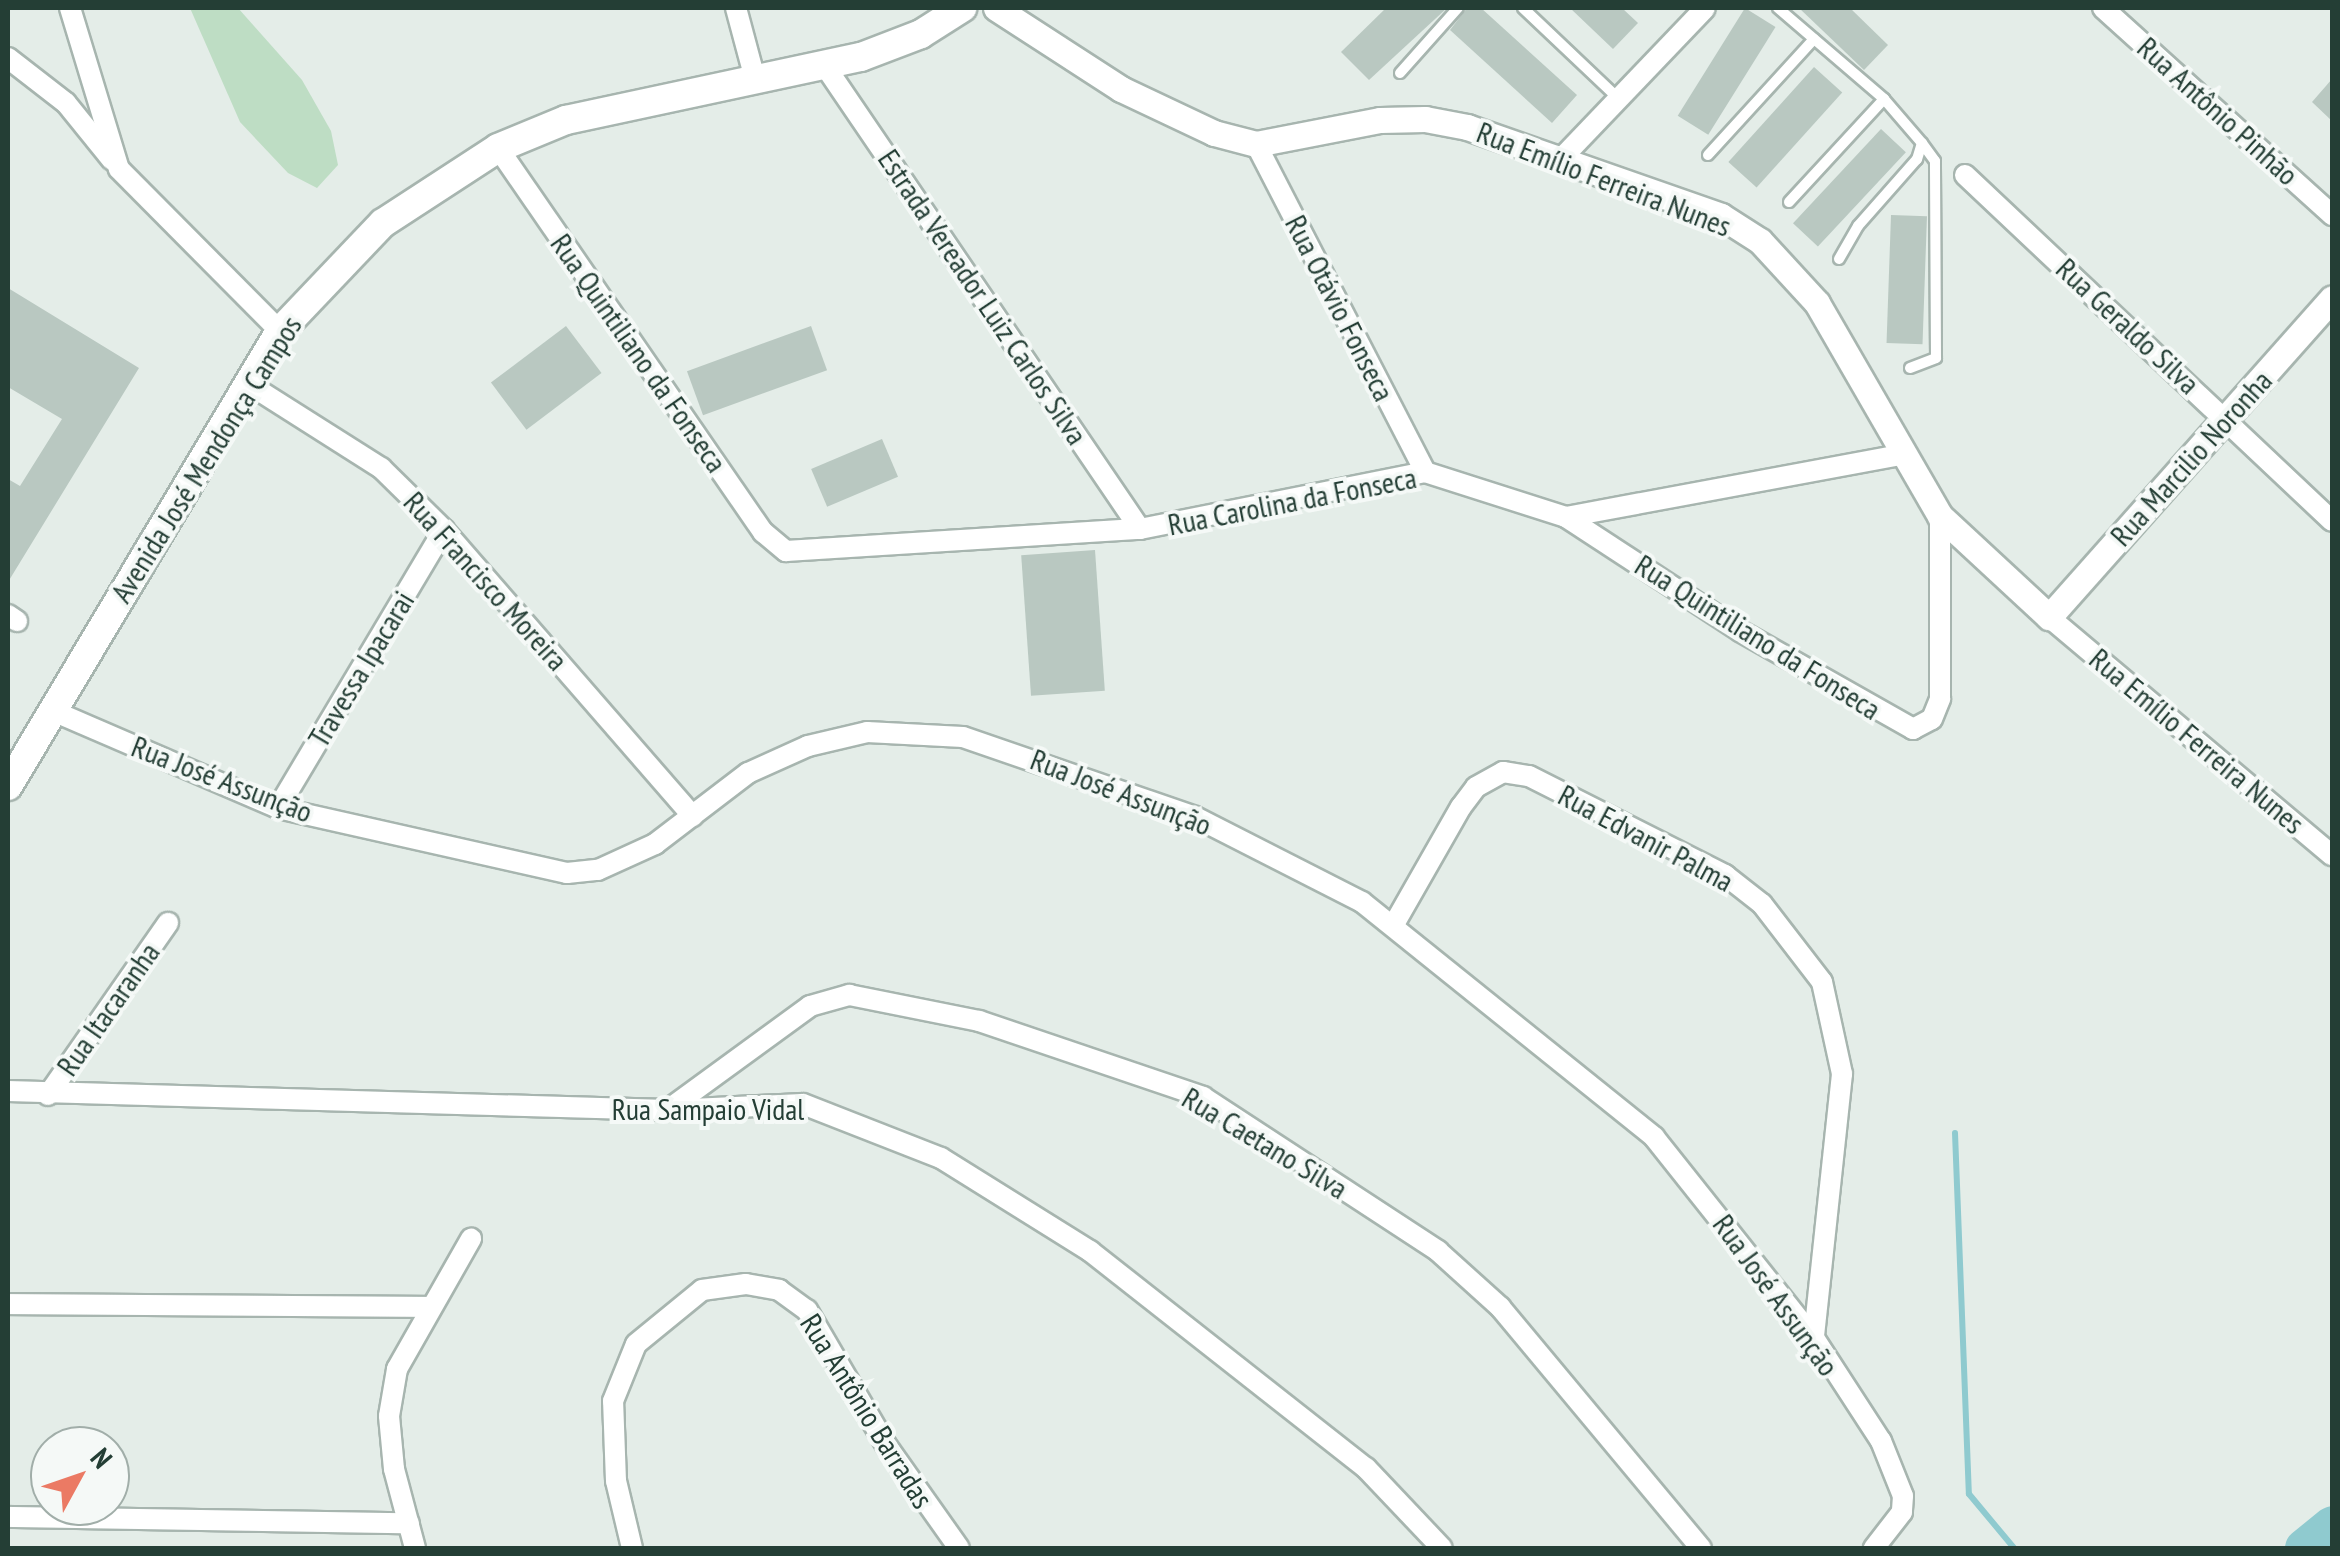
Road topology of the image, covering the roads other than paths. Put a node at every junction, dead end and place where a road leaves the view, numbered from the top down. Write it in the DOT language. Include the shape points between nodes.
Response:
graph roads {
  1 [pos="70,8"];
  2 [pos="736,8"];
  3 [pos="962,8"];
  4 [pos="996,8"];
  5 [pos="1458,8"];
  6 [pos="1522,8"];
  7 [pos="1705,8"];
  8 [pos="1778,8"];
  9 [pos="2103,8"];
  10 [pos="1814,39"];
  11 [pos="8,58"];
  12 [pos="825,66"];
  13 [pos="1400,73"];
  14 [pos="754,75"];
  15 [pos="1618,98"];
  16 [pos="1884,99"];
  17 [pos="1922,142"];
  18 [pos="1256,144"];
  19 [pos="498,148"];
  20 [pos="1708,155"];
  21 [pos="1559,160"];
  22 [pos="119,169"];
  23 [pos="1965,175"];
  24 [pos="1788,202"];
  25 [pos="2332,215"];
  26 [pos="1839,259"];
  27 [pos="2332,298"];
  28 [pos="280,330"];
  29 [pos="1910,368"];
  30 [pos="247,383"];
  31 [pos="2227,418"];
  32 [pos="1906,454"];
  33 [pos="1425,472"];
  34 [pos="1940,516"];
  35 [pos="1566,518"];
  36 [pos="2332,521"];
  37 [pos="1140,529"];
  38 [pos="444,530"];
  39 [pos="786,551"];
  40 [pos="2049,617"];
  41 [pos="53,711"];
  42 [pos="8,782"];
  43 [pos="278,808"];
  44 [pos="693,816"];
  45 [pos="2332,855"];
  46 [pos="168,923"];
  47 [pos="1394,926"];
  48 [pos="8,1091"];
  49 [pos="48,1095"];
  50 [pos="668,1110"];
  51 [pos="472,1239"];
  52 [pos="8,1304"];
  53 [pos="430,1308"];
  54 [pos="1814,1338"];
  55 [pos="8,1517"];
  56 [pos="409,1522"];
  57 [pos="415,1548"];
  58 [pos="632,1548"];
  59 [pos="959,1548"];
  60 [pos="1442,1548"];
  61 [pos="1700,1548"];
  62 [pos="1874,1548"];
  1 -- 22 [label="street"];
  2 -- 14 [label="street"];
  3 -- 12 [label="main road, Avenida José Mendonça Campos" via="892,46"];
  4 -- 18 [label="street" via="1156,108"];
  5 -- 13 [label="lane"];
  6 -- 15 [label="lane"];
  7 -- 15 [label="street"];
  8 -- 10 [label="lane"];
  9 -- 25 [label="street, Rua Antônio Pinhão"];
  10 -- 16 [label="lane"];
  10 -- 20 [label="lane"];
  11 -- 22 [label="street" via="66,103"];
  12 -- 14 [label="main road, Avenida José Mendonça Campos"];
  12 -- 37 [label="street, Estrada Vereador Luiz Carlos Silva"];
  14 -- 19 [label="main road, Avenida José Mendonça Campos" via="566,120"];
  15 -- 21 [label="street"];
  16 -- 17 [label="lane"];
  16 -- 24 [label="lane"];
  17 -- 26 [label="lane" via="1917,159 1858,226"];
  17 -- 29 [label="lane" via="1936,161 1936,358"];
  18 -- 21 [label="street, Rua Emílio Ferreira Nunes" via="1380,120 1425,120 1467,127"];
  18 -- 33 [label="street, Rua Otávio Fonseca"];
  19 -- 28 [label="main road, Avenida José Mendonça Campos" via="382,223"];
  19 -- 39 [label="street, Rua Quintiliano da Fonseca" via="763,532"];
  21 -- 32 [label="street, Rua Emílio Ferreira Nunes" via="1721,216 1760,241 1817,303"];
  22 -- 28 [label="street"];
  23 -- 31 [label="street, Rua Geraldo Silva"];
  27 -- 31 [label="street, Rua Marcilio Noronha"];
  28 -- 30 [label="main road, Avenida José Mendonça Campos"];
  30 -- 38 [label="street, Rua Francisco Moreira" via="335,434"];
  30 -- 41 [label="main road, Avenida José Mendonça Campos"];
  31 -- 36 [label="street, Rua Geraldo Silva"];
  31 -- 40 [label="street, Rua Marcilio Noronha"];
  32 -- 34 [label="street, Rua Emílio Ferreira Nunes"];
  32 -- 35 [label="street, Rua Carolina da Fonseca"];
  33 -- 35 [label="street, Rua Carolina da Fonseca"];
  33 -- 37 [label="street, Rua Carolina da Fonseca"];
  34 -- 35 [label="street, Rua Quintiliano da Fonseca" via="1940,699 1932,719 1912,729 1740,632"];
  34 -- 40 [label="street, Rua Emílio Ferreira Nunes"];
  37 -- 39 [label="street, Rua Carolina da Fonseca"];
  38 -- 43 [label="street, Travessa Ipacarai"];
  38 -- 44 [label="street, Rua Francisco Moreira"];
  40 -- 45 [label="street, Rua Emílio Ferreira Nunes"];
  41 -- 42 [label="main road, Avenida José Mendonça Campos"];
  41 -- 43 [label="street, Rua José Assunção"];
  43 -- 44 [label="street, Rua José Assunção" via="566,873 624,860"];
  44 -- 47 [label="street, Rua José Assunção" via="748,772 808,746 867,732 963,737 1195,817 1362,902"];
  46 -- 49 [label="street, Rua Itacaranha"];
  47 -- 54 [label="street, Rua José Assunção" via="1654,1138"];
  47 -- 54 [label="street, Rua Edvanir Palma" via="1476,787 1503,772 1529,776 1692,859 1762,904 1822,982 1842,1074"];
  48 -- 49 [label="street, Rua Sampaio Vidal"];
  49 -- 50 [label="street, Rua Sampaio Vidal"];
  50 -- 60 [label="street, Rua Sampaio Vidal" via="803,1104 941,1158 1090,1251 1243,1365 1366,1468"];
  50 -- 61 [label="street, Rua Caetano Silva" via="810,1006 849,995 980,1021 1202,1097 1438,1251 1500,1307"];
  51 -- 53 [label="street"];
  52 -- 53 [label="street"];
  53 -- 56 [label="street" via="398,1370 389,1416 394,1470"];
  54 -- 62 [label="street, Rua José Assunção" via="1881,1441 1903,1496 1902,1512"];
  55 -- 56 [label="street"];
  56 -- 57 [label="street"];
  58 -- 59 [label="street, Rua Antônio Barradas" via="616,1481 613,1401 636,1344 702,1290 746,1284 778,1290 807,1310 886,1445"];
}
